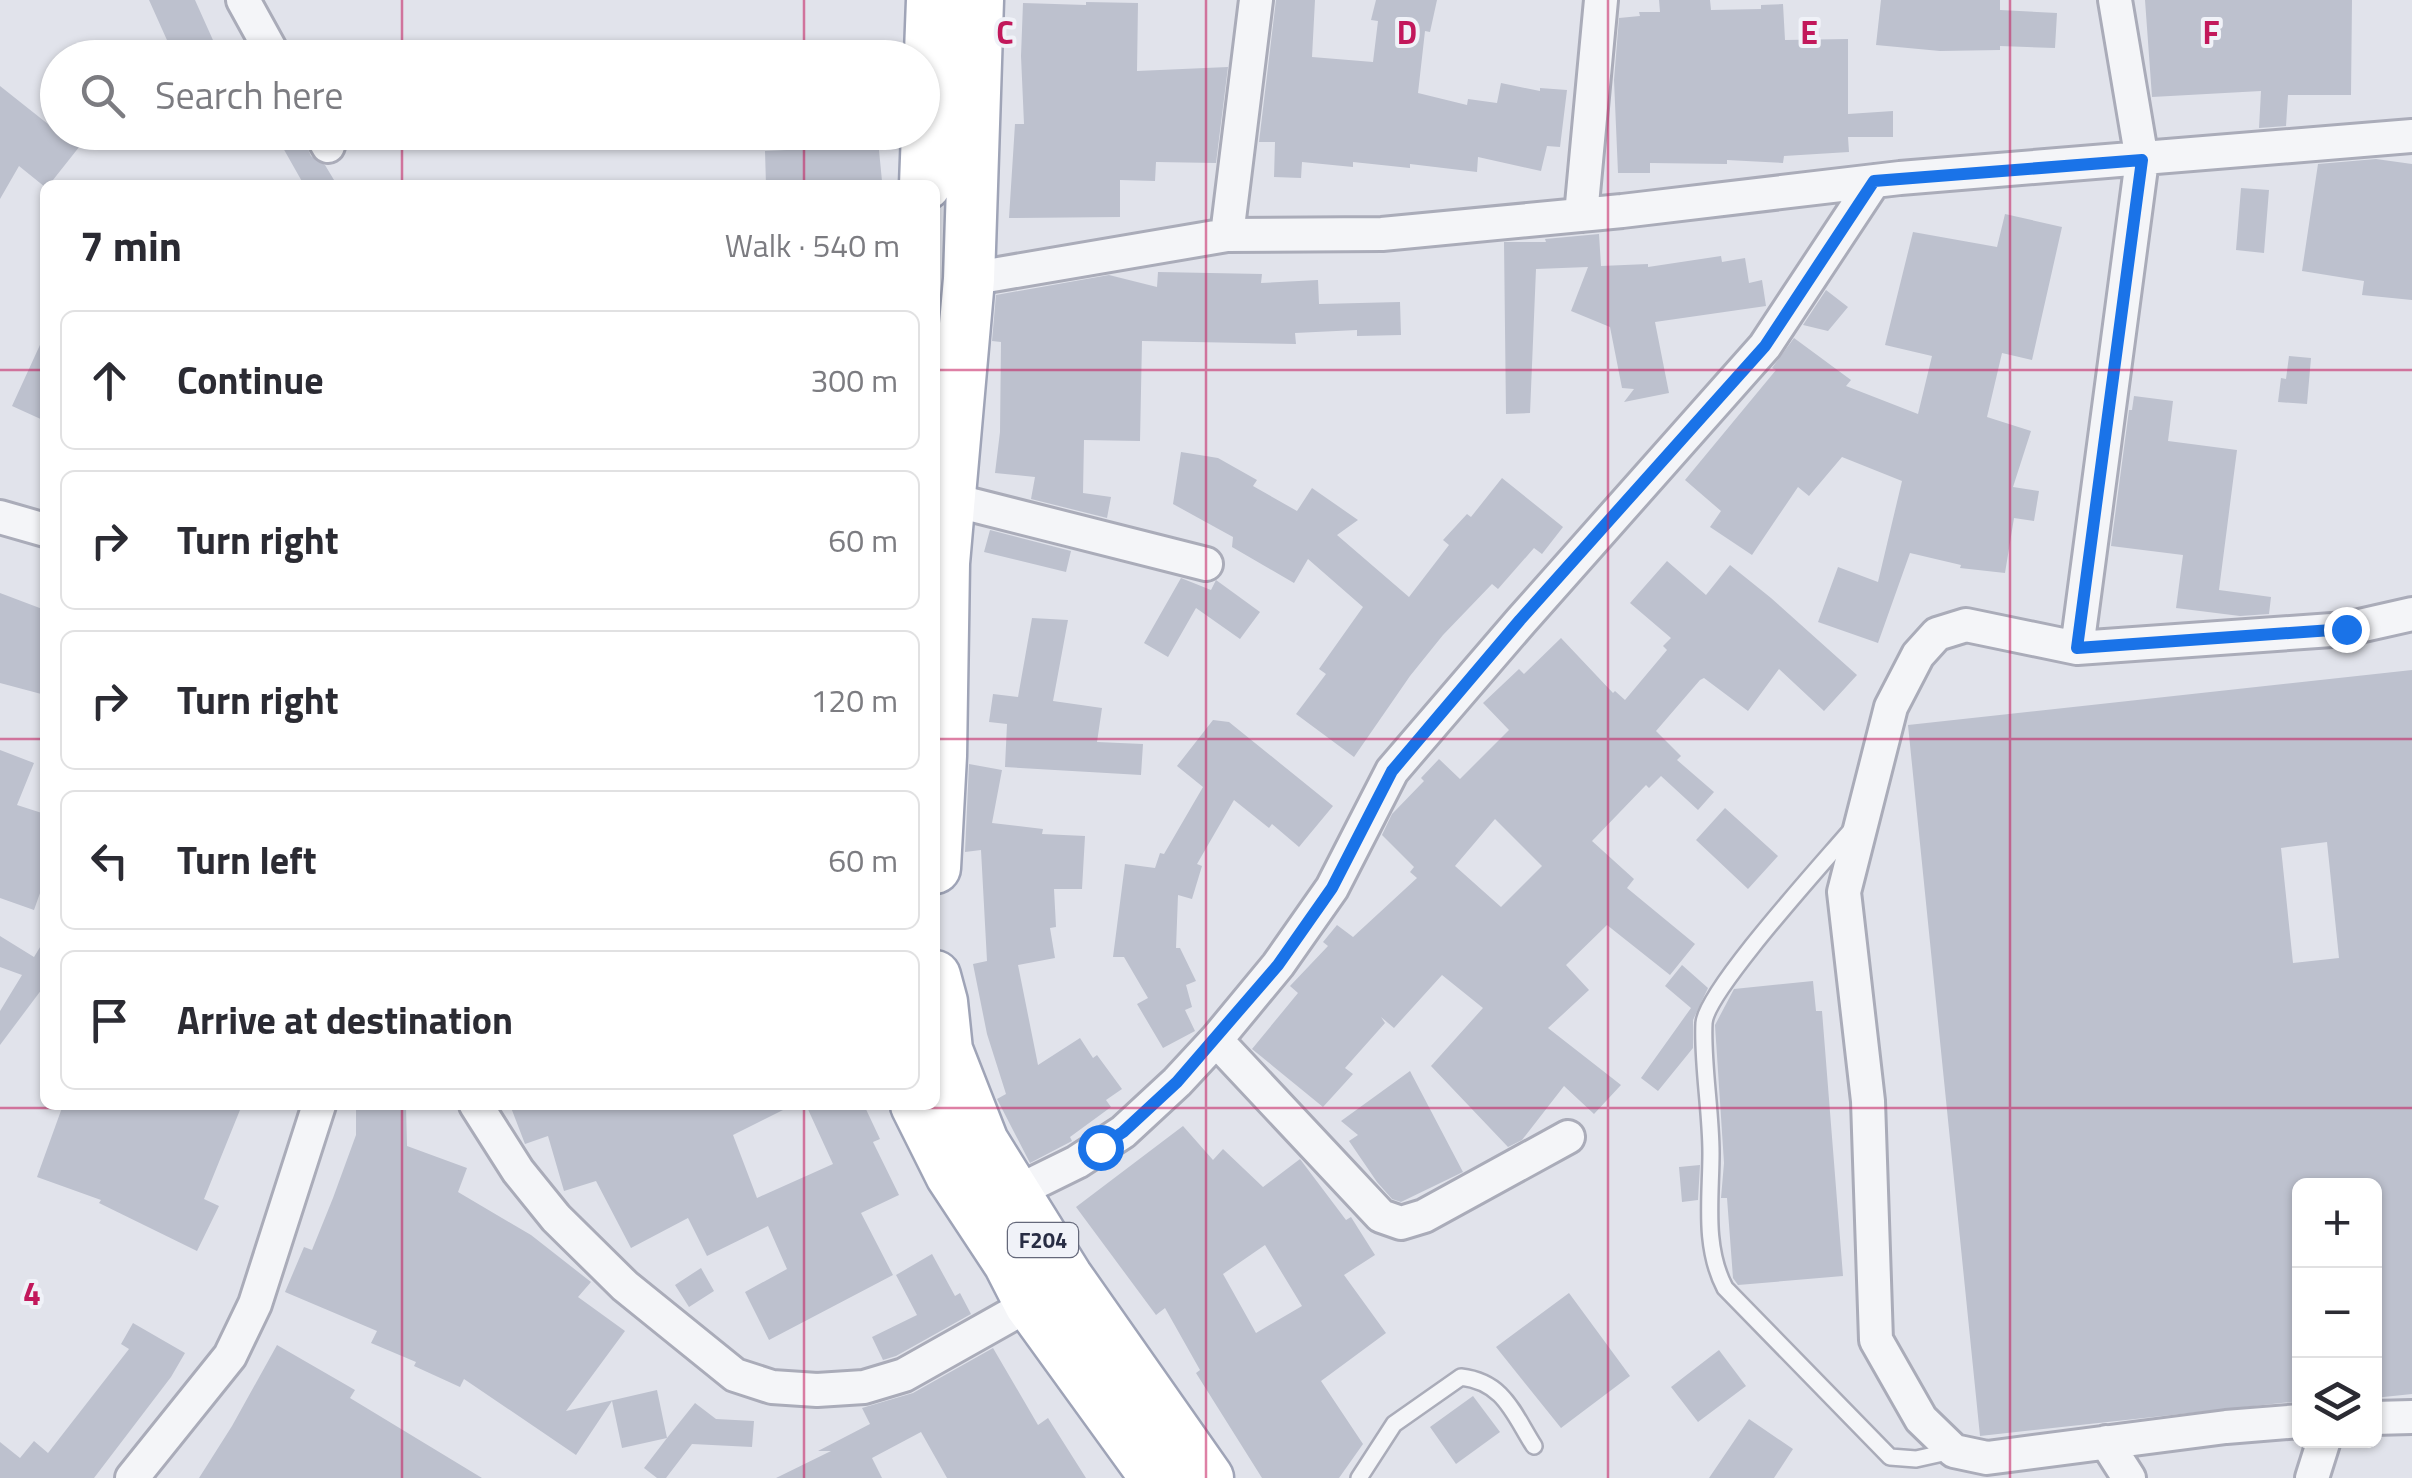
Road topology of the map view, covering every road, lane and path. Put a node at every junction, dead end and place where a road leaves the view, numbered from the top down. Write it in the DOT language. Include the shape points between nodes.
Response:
graph roads {
  1 [pos="243,0"];
  2 [pos="932,0"];
  3 [pos="978,0"];
  4 [pos="1256,0"];
  5 [pos="1602,0"];
  6 [pos="2115,0"];
  7 [pos="265,40"];
  8 [pos="930,40"];
  9 [pos="2412,136"];
  10 [pos="926,150"];
  11 [pos="2142,160"];
  12 [pos="925,180"];
  13 [pos="1874,181"];
  14 [pos="1581,215"];
  15 [pos="1227,234"];
  16 [pos="969,278"];
  17 [pos="949,498"];
  18 [pos="0,516"];
  19 [pos="40,528"];
  20 [pos="1206,564"];
  21 [pos="2412,614"];
  22 [pos="2077,648"];
  23 [pos="940,775"];
  24 [pos="1867,811"];
  25 [pos="940,995"];
  26 [pos="1216,1040"];
  27 [pos="317,1110"];
  28 [pos="479,1110"];
  29 [pos="918,1110"];
  30 [pos="1568,1137"];
  31 [pos="1014,1194"];
  32 [pos="1030,1304"];
  33 [pos="2382,1418"];
  34 [pos="2412,1418"];
  35 [pos="2292,1422"];
  36 [pos="2106,1442"];
  37 [pos="1534,1446"];
  38 [pos="2321,1448"];
  39 [pos="1954,1451"];
  40 [pos="132,1478"];
  41 [pos="1156,1478"];
  42 [pos="1208,1478"];
  43 [pos="1359,1478"];
  44 [pos="2129,1478"];
  45 [pos="2312,1478"];
  1 -- 7 [label="street"];
  2 -- 8 [label="main road"];
  3 -- 16 [label="main road"];
  4 -- 15 [label="street"];
  5 -- 14 [label="street"];
  6 -- 11 [label="street"];
  9 -- 11 [label="street"];
  10 -- 12 [label="main road"];
  11 -- 13 [label="street"];
  11 -- 22 [label="street"];
  13 -- 14 [label="street"];
  13 -- 26 [label="street" via="1765,346 1392,771 1332,888"];
  14 -- 15 [label="street" via="1382,234"];
  15 -- 16 [label="street"];
  16 -- 17 [label="main road"];
  17 -- 20 [label="street"];
  17 -- 23 [label="main road"];
  18 -- 19 [label="street"];
  21 -- 22 [label="street" via="2346,629"];
  22 -- 24 [label="street" via="1966,625 1937,634 1891,706"];
  24 -- 39 [label="street" via="1844,892 1868,1101 1876,1340 1921,1419"];
  24 -- 39 [label="lane" via="1752,948 1704,1020 1710,1238 1724,1288 1890,1457 1916,1460"];
  25 -- 31 [label="main road, F204" via="947,1050 984,1142"];
  26 -- 30 [label="street" via="1381,1216 1401,1223"];
  26 -- 31 [label="street" via="1123,1132"];
  27 -- 40 [label="street" via="256,1304 230,1356"];
  28 -- 32 [label="street" via="556,1218 735,1375 772,1387 864,1386 904,1376"];
  29 -- 32 [label="main road, F204" via="950,1175"];
  31 -- 42 [label="main road, F204"];
  32 -- 41 [label="main road, F204"];
  33 -- 34 [label="street"];
  35 -- 36 [label="street"];
  36 -- 39 [label="street" via="1987,1458"];
  36 -- 44 [label="street"];
  37 -- 43 [label="lane" via="1497,1388 1461,1378 1394,1424"];
  38 -- 45 [label="street"];
}
